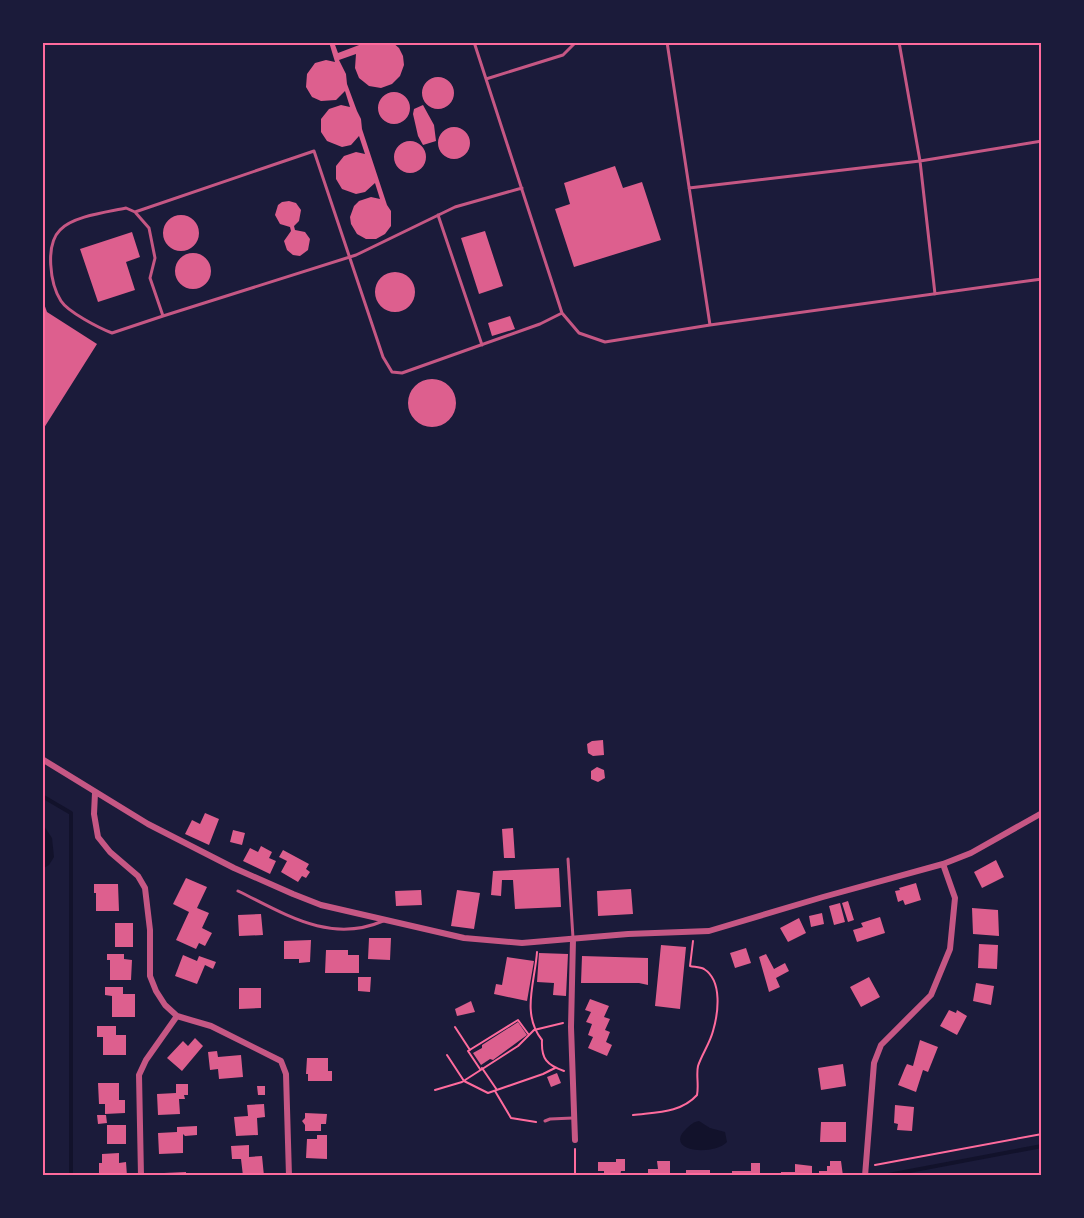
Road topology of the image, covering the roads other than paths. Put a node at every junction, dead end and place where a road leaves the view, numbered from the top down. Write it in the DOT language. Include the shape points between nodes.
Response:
graph roads {
  1 [pos="474,42"];
  2 [pos="576,42"];
  3 [pos="667,42"];
  4 [pos="899,42"];
  5 [pos="486,79"];
  6 [pos="1042,141"];
  7 [pos="920,161"];
  8 [pos="522,188"];
  9 [pos="689,188"];
  10 [pos="135,212"];
  11 [pos="438,215"];
  12 [pos="351,257"];
  13 [pos="1042,279"];
  14 [pos="935,294"];
  15 [pos="562,313"];
  16 [pos="163,316"];
  17 [pos="710,325"];
  18 [pos="482,345"];
  19 [pos="42,759"];
  20 [pos="95,793"];
  21 [pos="1042,813"];
  22 [pos="568,859"];
  23 [pos="944,864"];
  24 [pos="238,891"];
  25 [pos="388,919"];
  26 [pos="573,939"];
  27 [pos="177,1016"];
  28 [pos="575,1118"];
  29 [pos="545,1121"];
  30 [pos="575,1140"];
  31 [pos="141,1176"];
  32 [pos="289,1176"];
  33 [pos="865,1176"];
  1 -- 5 [label="lane"];
  2 -- 5 [label="lane" via="563,55"];
  3 -- 9 [label="lane"];
  4 -- 7 [label="lane"];
  5 -- 8 [label="lane"];
  6 -- 7 [label="lane"];
  7 -- 9 [label="lane"];
  7 -- 14 [label="lane"];
  8 -- 11 [label="lane"];
  8 -- 15 [label="lane"];
  9 -- 17 [label="lane"];
  10 -- 12 [label="lane" via="314,151"];
  10 -- 16 [label="lane" via="149,228 154,258 150,278"];
  10 -- 16 [label="lane" via="126,208 80,219 59,230 50,252 53,282 62,302 96,327 112,333"];
  11 -- 12 [label="lane"];
  11 -- 18 [label="lane"];
  12 -- 16 [label="lane"];
  12 -- 18 [label="lane" via="383,357 392,372 402,373"];
  13 -- 14 [label="lane"];
  14 -- 17 [label="lane"];
  15 -- 17 [label="lane" via="579,333 605,342"];
  15 -- 18 [label="lane"];
  19 -- 20 [label="street"];
  20 -- 25 [label="street" via="148,824 292,894 321,905"];
  20 -- 27 [label="street" via="98,837 146,888 150,976 165,1005"];
  21 -- 23 [label="street"];
  22 -- 26 [label="lane"];
  23 -- 26 [label="street" via="694,933"];
  23 -- 33 [label="street" via="955,898 950,949 931,995 881,1045 874,1063"];
  24 -- 25 [label="lane" via="312,926 370,927"];
  25 -- 26 [label="street" via="464,938 538,943"];
  26 -- 28 [label="street"];
  27 -- 31 [label="street" via="139,1075"];
  27 -- 32 [label="street" via="211,1026 281,1061 286,1074"];
  28 -- 29 [label="lane"];
  28 -- 30 [label="street"];
}
